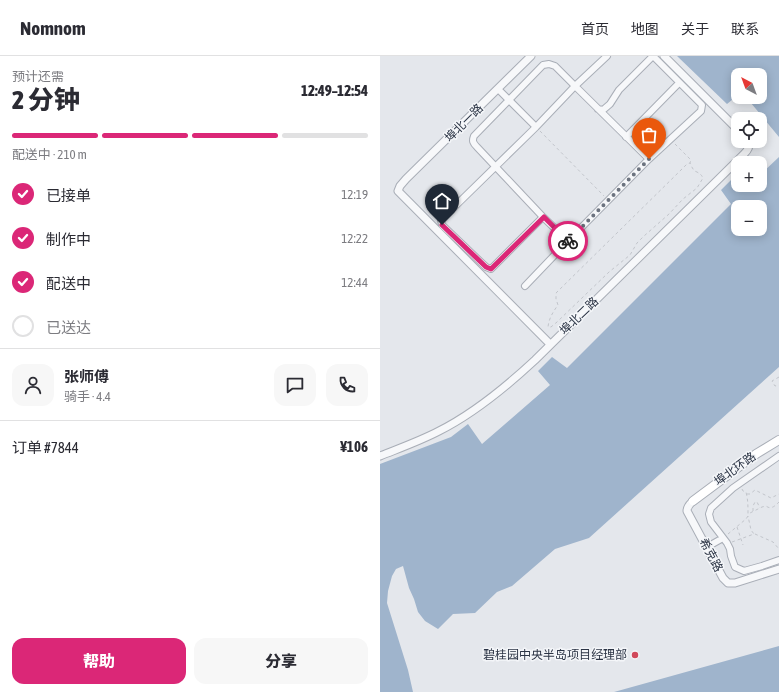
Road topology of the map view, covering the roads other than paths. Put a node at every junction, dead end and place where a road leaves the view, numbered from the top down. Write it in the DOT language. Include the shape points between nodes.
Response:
graph roads {
  1 [pos="531,56"];
  2 [pos="607,56"];
  3 [pos="653,56"];
  4 [pos="664,56"];
  5 [pos="679,83"];
  6 [pos="575,86"];
  7 [pos="498,89"];
  8 [pos="509,100"];
  9 [pos="598,109"];
  10 [pos="731,123"];
  11 [pos="536,127"];
  12 [pos="626,136"];
  13 [pos="748,148"];
  14 [pos="649,159"];
  15 [pos="495,167"];
  16 [pos="544,217"];
  17 [pos="568,241"];
  18 [pos="525,286"];
  19 [pos="550,344"];
  20 [pos="779,440"];
  21 [pos="380,456"];
  22 [pos="779,456"];
  23 [pos="693,501"];
  24 [pos="723,538"];
  25 [pos="707,547"];
  26 [pos="779,560"];
  27 [pos="779,569"];
  1 -- 7 [label="street, 埠北一路"];
  2 -- 6 [label="street"];
  3 -- 5 [label="street"];
  3 -- 9 [label="street" via="619,90 610,104 602,110"];
  4 -- 10 [label="street"];
  5 -- 12 [label="street"];
  5 -- 14 [label="street" via="702,105 701,111"];
  6 -- 8 [label="street" via="555,66 543,65"];
  6 -- 9 [label="street"];
  6 -- 11 [label="street"];
  7 -- 8 [label="street"];
  7 -- 19 [label="street, 埠北一路" via="406,179 398,191"];
  8 -- 11 [label="street"];
  8 -- 15 [label="street" via="472,140"];
  9 -- 12 [label="street"];
  11 -- 15 [label="street"];
  12 -- 14 [label="street"];
  13 -- 19 [label="street, 埠北二路"];
  14 -- 17 [label="street"];
  15 -- 16 [label="street"];
  15 -- 16 [label="street" via="441,220 442,225 491,269"];
  16 -- 17 [label="street"];
  17 -- 18 [label="street"];
  19 -- 21 [label="street, 埠北二路" via="503,388 471,412 439,431"];
  20 -- 23 [label="main road, 埠北环路"];
  22 -- 24 [label="street" via="711,508 711,522"];
  23 -- 25 [label="street, 希克路" via="687,511"];
  24 -- 25 [label="street"];
  24 -- 26 [label="street" via="735,566 740,570"];
  25 -- 27 [label="street, 希克路" via="723,578 731,584"];
}
